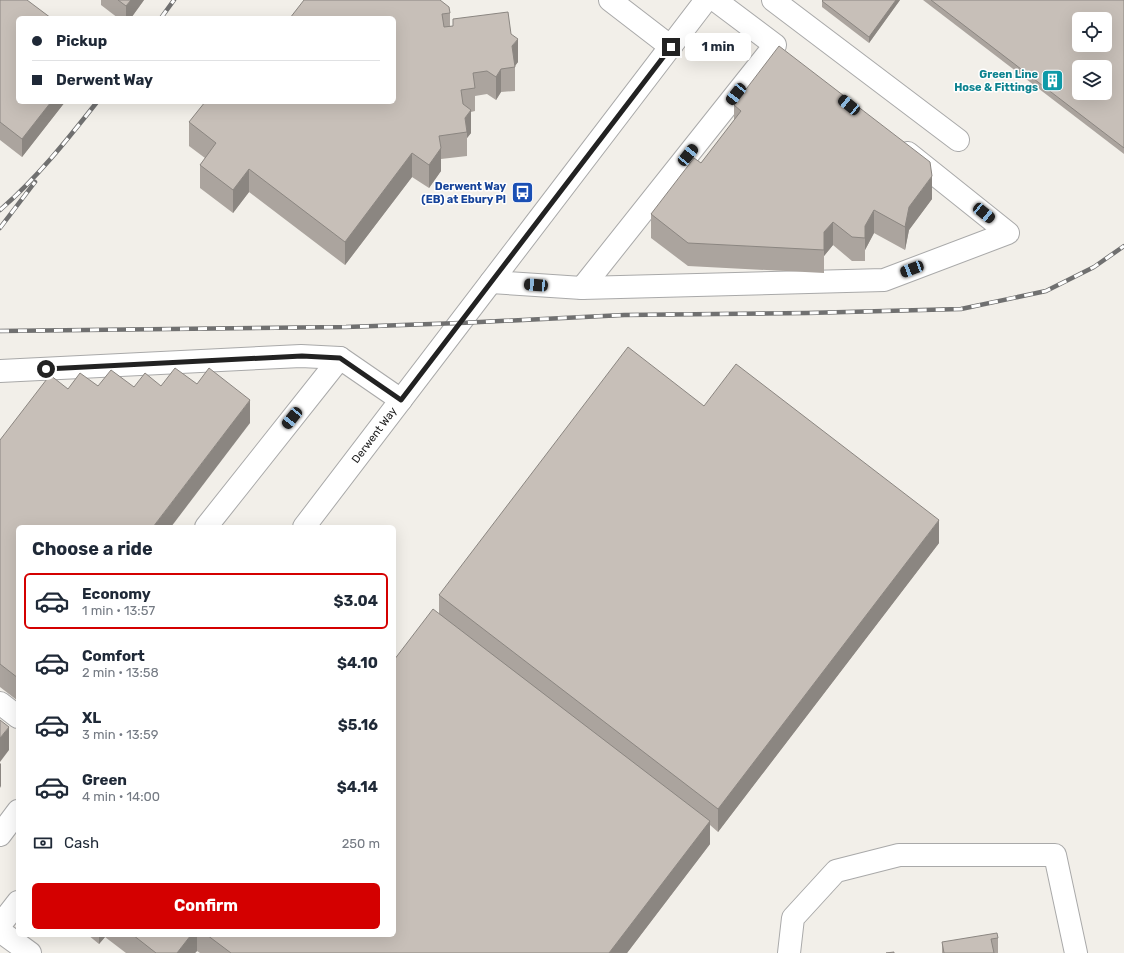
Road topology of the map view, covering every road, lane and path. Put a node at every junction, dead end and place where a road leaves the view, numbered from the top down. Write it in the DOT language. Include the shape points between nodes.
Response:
graph roads {
  1 [pos="610,0"];
  2 [pos="706,0"];
  3 [pos="715,0"];
  4 [pos="773,0"];
  5 [pos="775,45"];
  6 [pos="671,47"];
  7 [pos="793,60"];
  8 [pos="892,139"];
  9 [pos="958,140"];
  10 [pos="491,282"];
  11 [pos="582,288"];
  12 [pos="340,358"];
  13 [pos="0,371"];
  14 [pos="401,400"];
  15 [pos="208,525"];
  16 [pos="306,525"];
  17 [pos="0,703"];
  18 [pos="16,715"];
  19 [pos="16,814"];
  20 [pos="0,835"];
  21 [pos="16,905"];
  22 [pos="0,925"];
  23 [pos="0,931"];
  24 [pos="30,953"];
  25 [pos="789,953"];
  26 [pos="1076,953"];
  1 -- 6 [label="street"];
  2 -- 6 [label="street, Derwent Way"];
  3 -- 5 [label="street"];
  4 -- 9 [label="street"];
  5 -- 7 [label="street"];
  5 -- 11 [label="street"];
  6 -- 10 [label="street, Derwent Way"];
  8 -- 11 [label="street" via="1008,233 884,280"];
  10 -- 11 [label="street"];
  10 -- 14 [label="street, Derwent Way"];
  12 -- 13 [label="street" via="302,356"];
  12 -- 14 [label="street"];
  12 -- 15 [label="street"];
  14 -- 16 [label="street, Derwent Way"];
  17 -- 18 [label="street"];
  19 -- 20 [label="street"];
  21 -- 22 [label="street"];
  23 -- 24 [label="street"];
  25 -- 26 [label="street" via="793,918 836,871 899,855 1055,856"];
}
